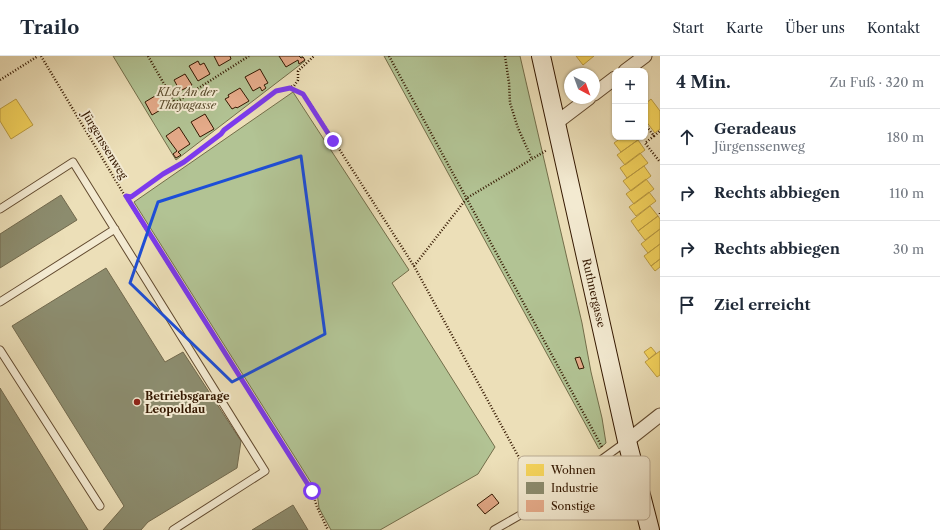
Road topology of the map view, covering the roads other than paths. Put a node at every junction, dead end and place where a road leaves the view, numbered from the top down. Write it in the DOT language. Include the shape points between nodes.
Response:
graph roads {
  1 [pos="541,56"];
  2 [pos="645,56"];
  3 [pos="629,68"];
  4 [pos="612,80"];
  5 [pos="600,89"];
  6 [pos="581,104"];
  7 [pos="556,123"];
  8 [pos="0,209"];
  9 [pos="115,230"];
  10 [pos="0,302"];
  11 [pos="0,350"];
  12 [pos="660,416"];
  13 [pos="627,441"];
  14 [pos="607,456"];
  15 [pos="631,456"];
  16 [pos="100,506"];
  17 [pos="518,516"];
  18 [pos="647,520"];
  19 [pos="173,530"];
  20 [pos="494,530"];
  21 [pos="650,530"];
  1 -- 7 [label="street, Ruthnergasse"];
  2 -- 3 [label="street"];
  4 -- 5 [label="street"];
  6 -- 7 [label="street"];
  7 -- 13 [label="street, Ruthnergasse"];
  8 -- 9 [label="lane" via="73,162"];
  9 -- 10 [label="lane"];
  9 -- 19 [label="lane" via="264,471"];
  11 -- 16 [label="lane"];
  12 -- 13 [label="street"];
  13 -- 14 [label="lane"];
  13 -- 15 [label="street, Ruthnergasse"];
  17 -- 20 [label="lane"];
  18 -- 21 [label="street, Ruthnergasse"];
}
